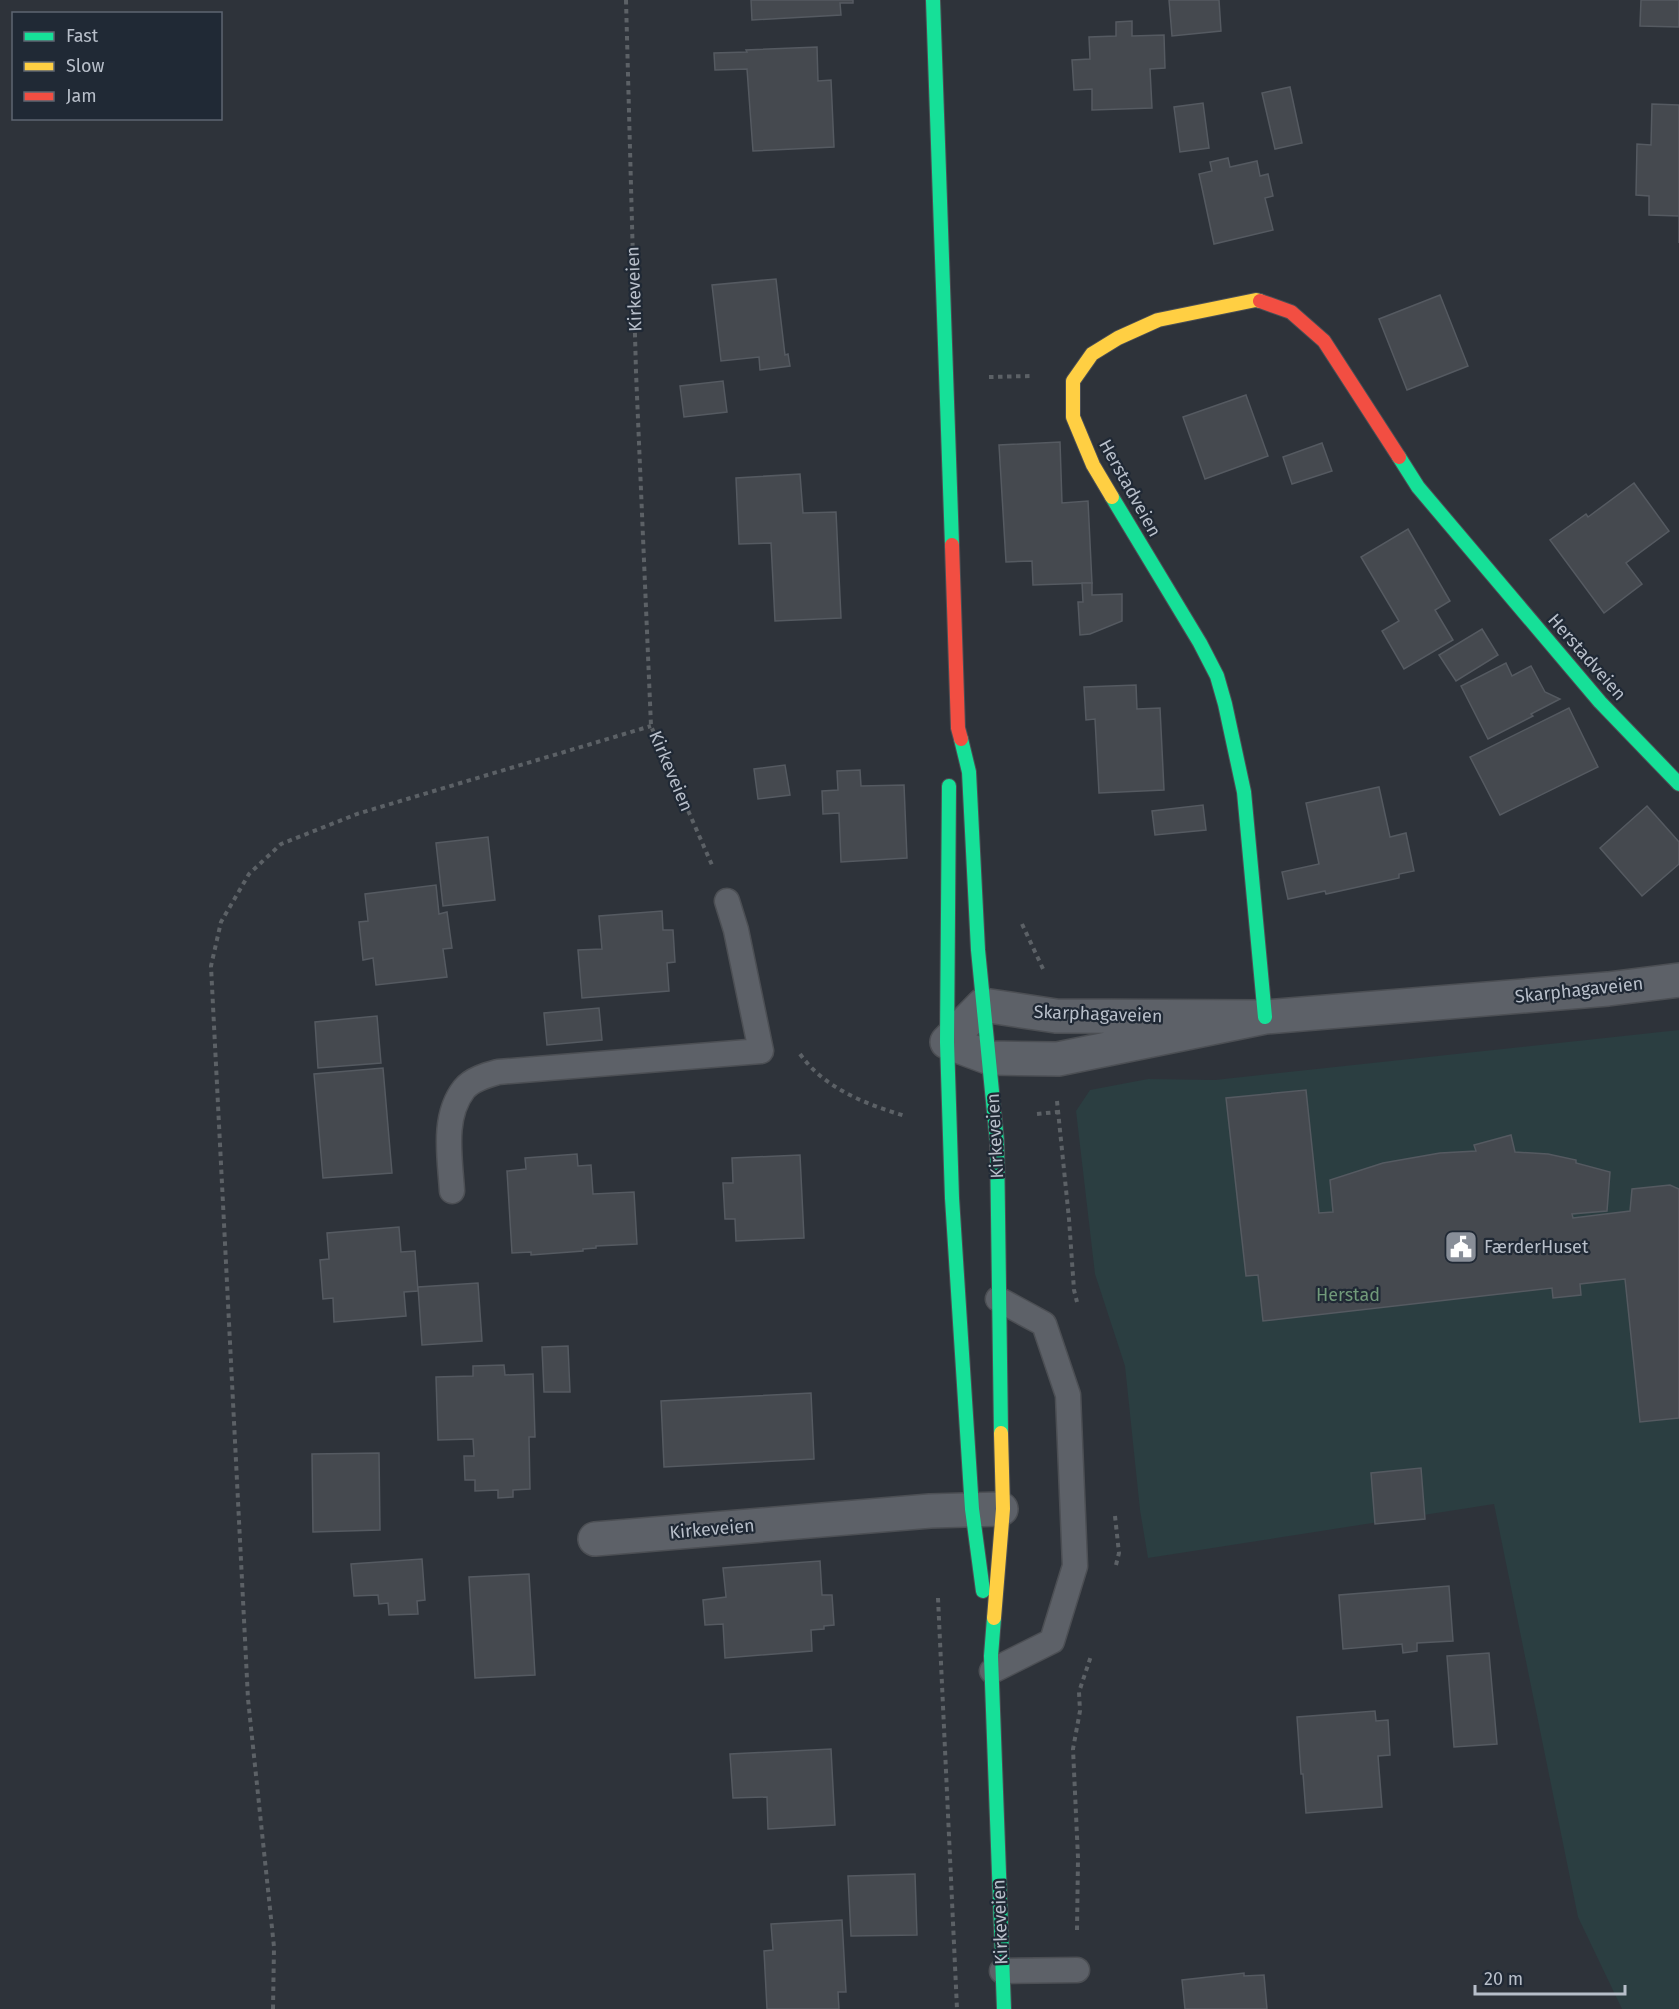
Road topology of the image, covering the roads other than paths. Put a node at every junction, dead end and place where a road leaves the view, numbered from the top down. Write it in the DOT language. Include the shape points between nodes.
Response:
graph roads {
  1 [pos="933,0"];
  2 [pos="958,728"];
  3 [pos="1679,784"];
  4 [pos="727,901"];
  5 [pos="1679,980"];
  6 [pos="983,1005"];
  7 [pos="1264,1017"];
  8 [pos="947,1042"];
  9 [pos="990,1058"];
  10 [pos="452,1191"];
  11 [pos="998,1299"];
  12 [pos="987,1509"];
  13 [pos="595,1539"];
  14 [pos="992,1664"];
  15 [pos="1077,1970"];
  16 [pos="1002,1971"];
  17 [pos="1004,2009"];
  1 -- 2 [label="main road, Kirkeveien"];
  2 -- 6 [label="main road, Kirkeveien" via="969,772"];
  2 -- 8 [label="main road, Kirkeveien" via="950,766"];
  3 -- 7 [label="main road, Herstadveien" via="1600,702 1418,487 1324,341 1292,312 1256,300 1158,320 1118,338 1092,354 1073,381 1073,417 1093,465 1217,675 1244,792"];
  4 -- 10 [label="lane" via="761,1052 498,1072 481,1077 465,1088 453,1110 449,1135"];
  5 -- 7 [label="street, Skarphagaveien"];
  6 -- 7 [label="street, Skarphagaveien" via="1056,1016"];
  6 -- 8 [label="street"];
  6 -- 9 [label="main road, Kirkeveien"];
  7 -- 9 [label="street, Skarphagaveien" via="1058,1059"];
  8 -- 9 [label="street, Skarphagaveien"];
  8 -- 12 [label="main road, Kirkeveien" via="952,1198"];
  9 -- 11 [label="main road, Kirkeveien" via="997,1142"];
  11 -- 12 [label="main road, Kirkeveien"];
  11 -- 14 [label="lane" via="1044,1324 1068,1395 1075,1566 1052,1641"];
  12 -- 13 [label="street, Kirkeveien"];
  12 -- 14 [label="main road, Kirkeveien"];
  12 -- 14 [label="main road, Kirkeveien"];
  14 -- 16 [label="main road, Kirkeveien"];
  15 -- 16 [label="lane"];
  16 -- 17 [label="main road, Kirkeveien"];
}
